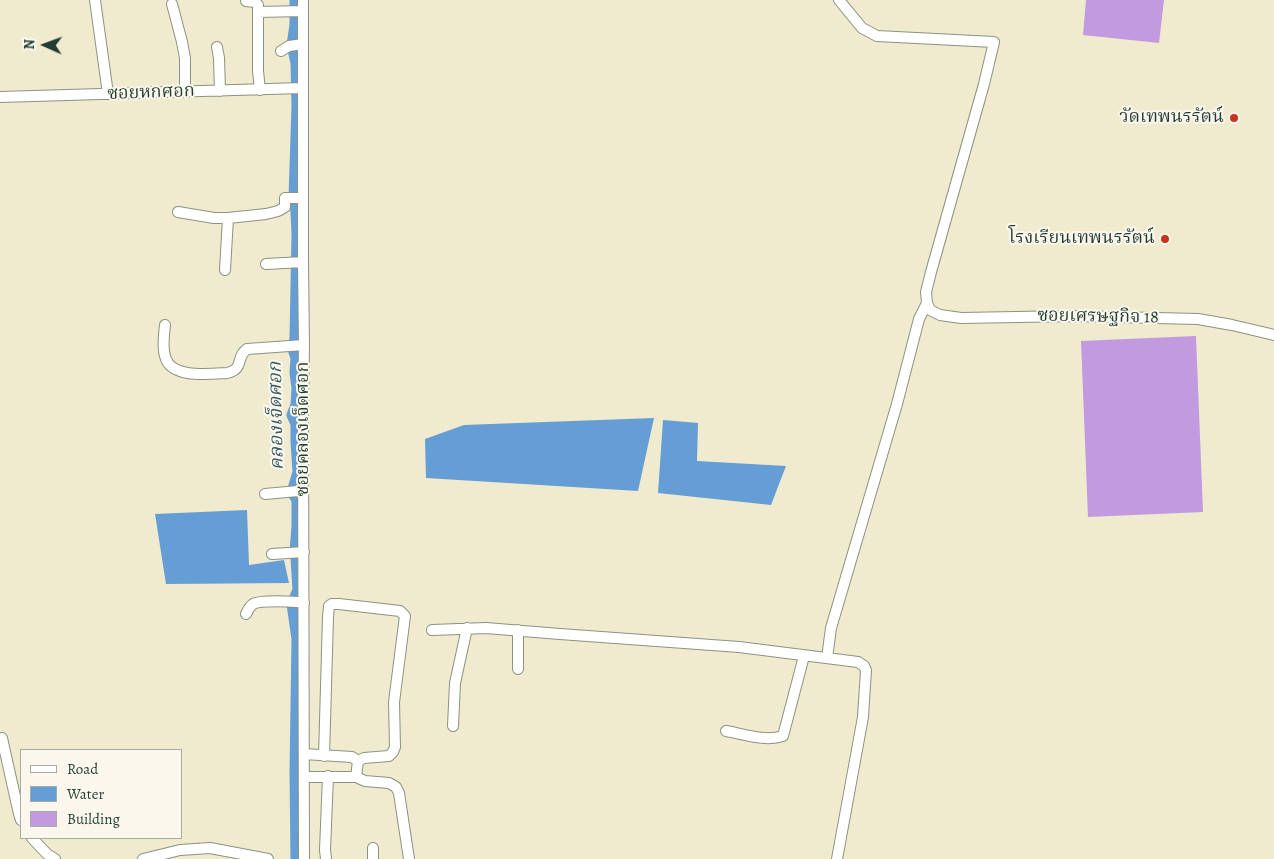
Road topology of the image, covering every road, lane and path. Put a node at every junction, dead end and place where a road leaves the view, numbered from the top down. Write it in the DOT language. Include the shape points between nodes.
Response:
graph roads {
  1 [pos="95,0"];
  2 [pos="303,0"];
  3 [pos="839,0"];
  4 [pos="246,1"];
  5 [pos="172,4"];
  6 [pos="296,11"];
  7 [pos="258,12"];
  8 [pos="217,47"];
  9 [pos="259,81"];
  10 [pos="185,82"];
  11 [pos="220,87"];
  12 [pos="302,88"];
  13 [pos="108,94"];
  14 [pos="0,97"];
  15 [pos="301,198"];
  16 [pos="178,212"];
  17 [pos="228,218"];
  18 [pos="302,262"];
  19 [pos="266,264"];
  20 [pos="225,270"];
  21 [pos="927,303"];
  22 [pos="165,325"];
  23 [pos="1274,335"];
  24 [pos="301,346"];
  25 [pos="301,490"];
  26 [pos="265,494"];
  27 [pos="302,552"];
  28 [pos="272,554"];
  29 [pos="301,602"];
  30 [pos="246,614"];
  31 [pos="467,628"];
  32 [pos="432,630"];
  33 [pos="518,630"];
  34 [pos="804,656"];
  35 [pos="827,658"];
  36 [pos="518,670"];
  37 [pos="453,726"];
  38 [pos="726,731"];
  39 [pos="2,738"];
  40 [pos="304,754"];
  41 [pos="324,756"];
  42 [pos="358,761"];
  43 [pos="328,776"];
  44 [pos="304,777"];
  45 [pos="356,777"];
  46 [pos="20,817"];
  47 [pos="33,839"];
  48 [pos="55,859"];
  49 [pos="143,859"];
  50 [pos="268,859"];
  51 [pos="304,859"];
  52 [pos="326,859"];
  53 [pos="408,859"];
  54 [pos="837,859"];
  1 -- 13 [label="street"];
  2 -- 6 [label="street, ซอยคลองเจ็ดศอก"];
  3 -- 21 [label="street" via="862,28 877,36 994,42 931,272"];
  4 -- 7 [label="street" via="255,2"];
  5 -- 10 [label="street" via="182,42"];
  6 -- 7 [label="street"];
  6 -- 12 [label="street, ซอยคลองเจ็ดศอก" via="293,46"];
  7 -- 9 [label="street"];
  8 -- 11 [label="street"];
  9 -- 11 [label="street, ซอยหกศอก"];
  9 -- 12 [label="street, ซอยหกศอก"];
  10 -- 11 [label="street, ซอยหกศอก"];
  10 -- 13 [label="street, ซอยหกศอก"];
  12 -- 15 [label="street, ซอยคลองเจ็ดศอก"];
  13 -- 14 [label="street, ซอยหกศอก"];
  15 -- 17 [label="street" via="285,198 285,207 278,211"];
  15 -- 18 [label="street, ซอยคลองเจ็ดศอก"];
  16 -- 17 [label="street"];
  17 -- 20 [label="street"];
  18 -- 19 [label="street"];
  18 -- 24 [label="street, ซอยคลองเจ็ดศอก"];
  21 -- 23 [label="street, ซอยเศรษฐกิจ 18" via="930,310 940,315 962,318 1198,318"];
  21 -- 35 [label="street" via="919,319 831,628"];
  22 -- 24 [label="street" via="165,358 169,365 183,373 227,374 238,368 241,356 248,349"];
  24 -- 25 [label="street, ซอยคลองเจ็ดศอก"];
  25 -- 26 [label="street"];
  25 -- 27 [label="street, ซอยคลองเจ็ดศอก"];
  27 -- 28 [label="street"];
  27 -- 29 [label="street, ซอยคลองเจ็ดศอก"];
  29 -- 30 [label="street" via="255,603"];
  29 -- 40 [label="street, ซอยคลองเจ็ดศอก"];
  31 -- 32 [label="street"];
  31 -- 33 [label="street"];
  31 -- 37 [label="street" via="456,684"];
  33 -- 34 [label="street" via="739,647"];
  33 -- 36 [label="street"];
  34 -- 35 [label="street"];
  34 -- 38 [label="street" via="783,736 764,738"];
  35 -- 54 [label="street" via="858,662 866,670 863,717"];
  39 -- 46 [label="street"];
  40 -- 41 [label="street"];
  40 -- 44 [label="street, ซอยคลองเจ็ดศอก"];
  41 -- 42 [label="street"];
  41 -- 42 [label="street" via="329,606 340,604 400,611 405,616 394,702 395,747 389,756"];
  42 -- 45 [label="street"];
  43 -- 44 [label="street"];
  43 -- 45 [label="street"];
  43 -- 52 [label="street"];
  44 -- 51 [label="street, ซอยคลองเจ็ดศอก"];
  45 -- 53 [label="street" via="396,787"];
  47 -- 48 [label="street"];
  49 -- 50 [label="street" via="180,850 210,848"];
}
